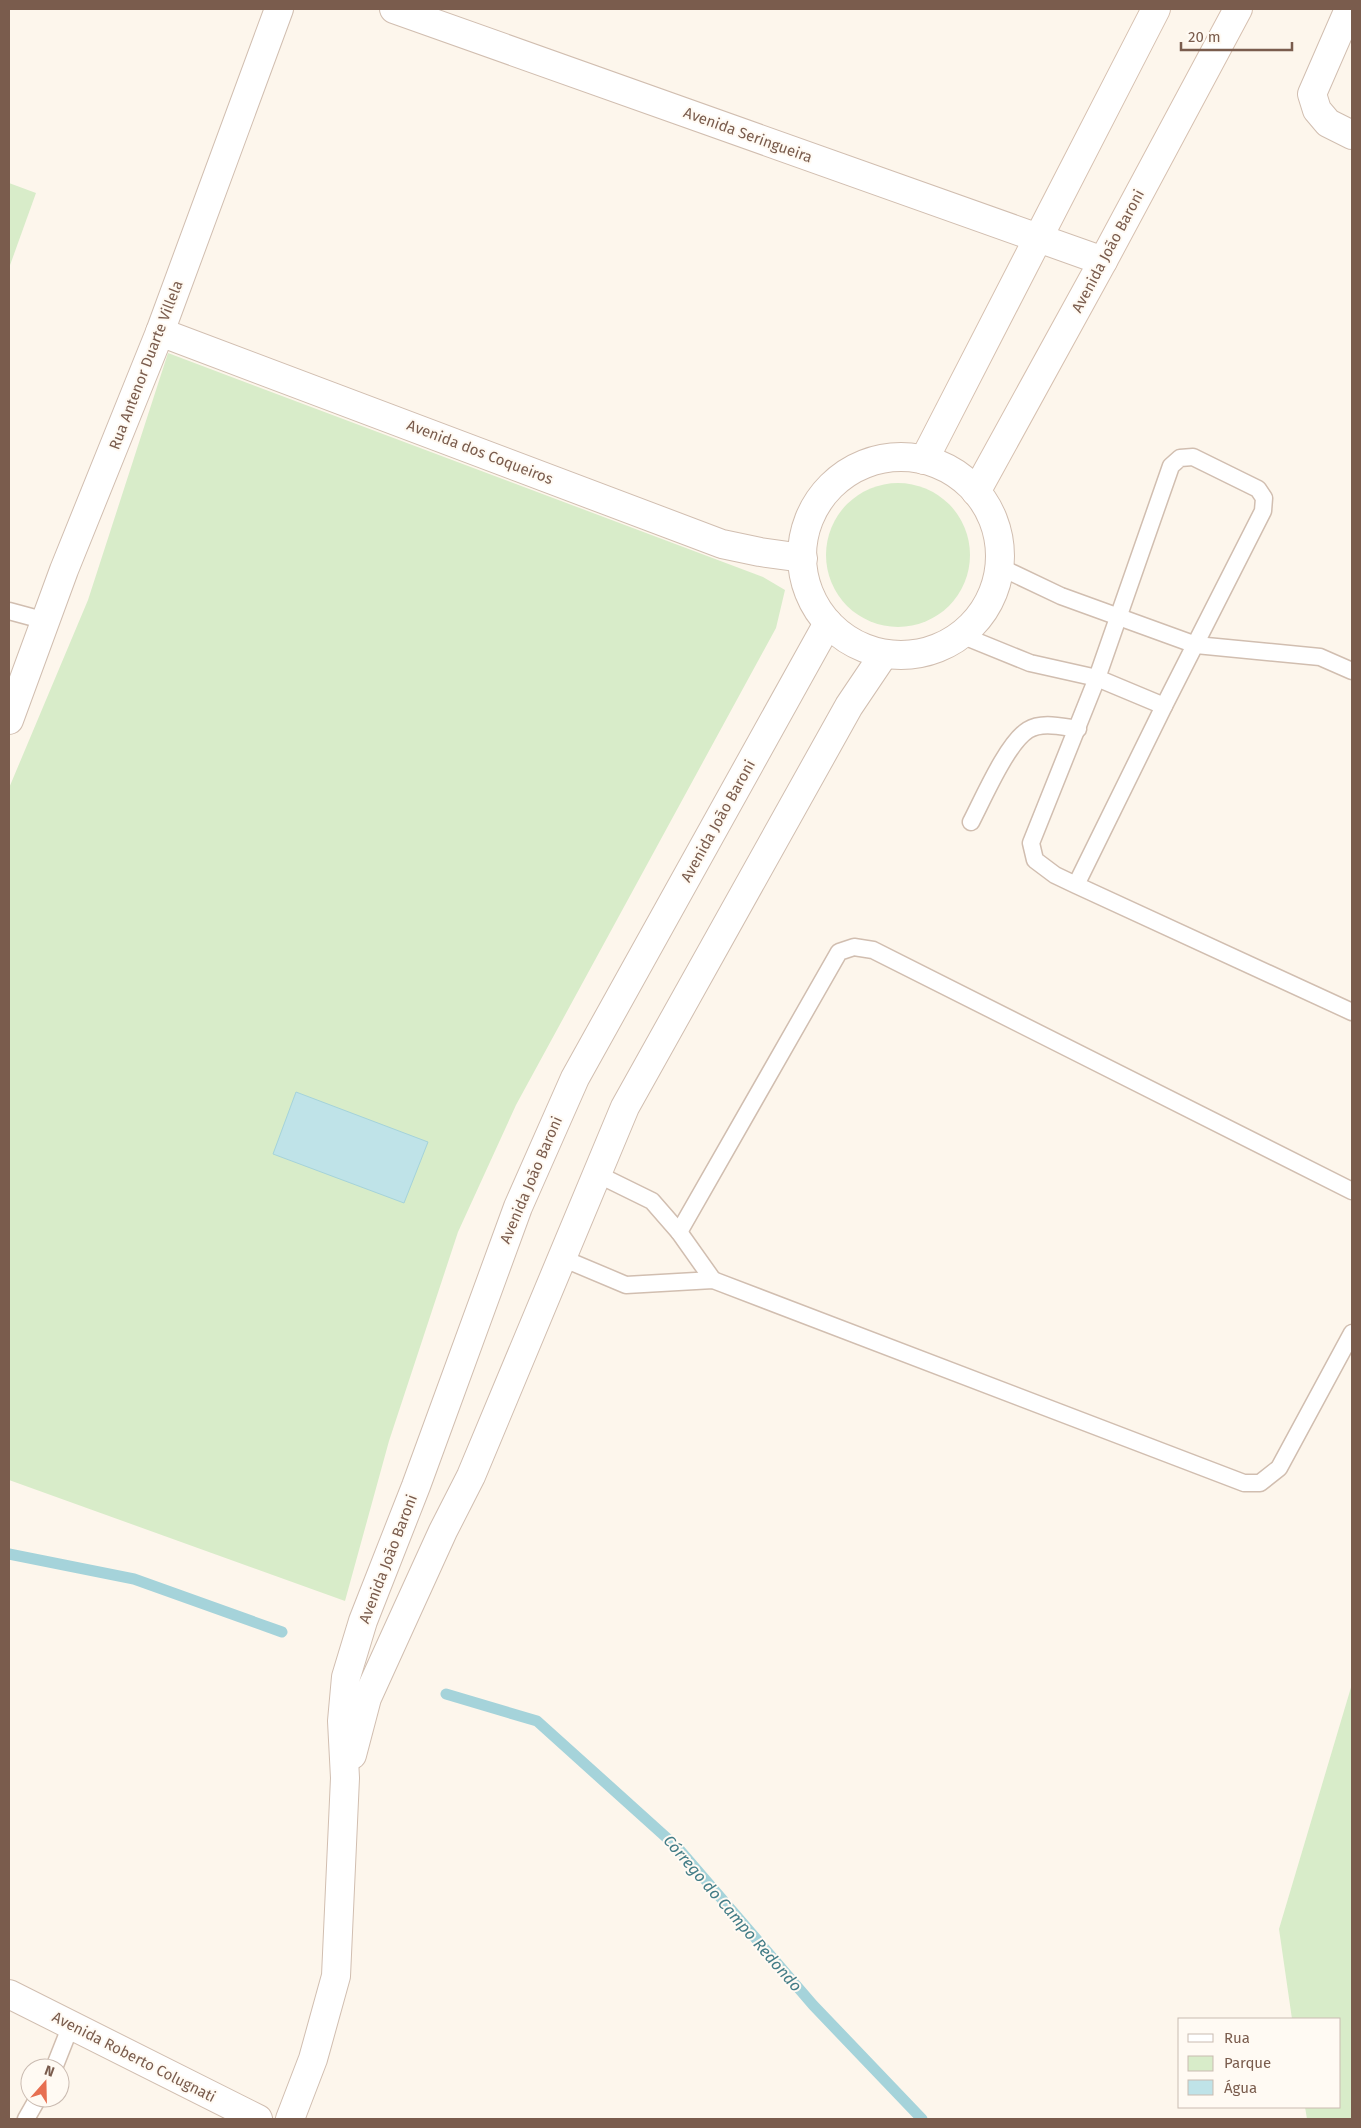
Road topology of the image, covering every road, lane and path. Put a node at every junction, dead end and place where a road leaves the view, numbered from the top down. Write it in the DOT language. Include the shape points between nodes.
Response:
graph roads {
  1 [pos="279,9"];
  2 [pos="394,9"];
  3 [pos="1156,9"];
  4 [pos="1238,9"];
  5 [pos="1350,9"];
  6 [pos="1352,135"];
  7 [pos="1039,239"];
  8 [pos="1103,261"];
  9 [pos="160,332"];
  10 [pos="924,460"];
  11 [pos="976,492"];
  12 [pos="803,558"];
  13 [pos="1000,567"];
  14 [pos="9,611"];
  15 [pos="1117,616"];
  16 [pos="46,621"];
  17 [pos="828,623"];
  18 [pos="961,635"];
  19 [pos="1196,645"];
  20 [pos="884,654"];
  21 [pos="1352,671"];
  22 [pos="1097,678"];
  23 [pos="1164,706"];
  24 [pos="9,720"];
  25 [pos="1078,729"];
  26 [pos="971,822"];
  27 [pos="1076,885"];
  28 [pos="1352,1012"];
  29 [pos="597,1174"];
  30 [pos="1352,1191"];
  31 [pos="679,1232"];
  32 [pos="562,1258"];
  33 [pos="713,1280"];
  34 [pos="1352,1333"];
  35 [pos="345,1778"];
  36 [pos="9,1994"];
  37 [pos="71,2025"];
  38 [pos="58,2058"];
  39 [pos="32,2108"];
  40 [pos="26,2119"];
  41 [pos="258,2119"];
  42 [pos="290,2119"];
  1 -- 9 [label="street, Rua Antenor Duarte Villela"];
  2 -- 7 [label="street, Avenida Seringueira"];
  3 -- 7 [label="street"];
  4 -- 8 [label="street, Avenida João Baroni"];
  5 -- 6 [label="street" via="1312,94 1316,110 1328,123"];
  7 -- 8 [label="street, Avenida Seringueira"];
  7 -- 10 [label="street"];
  8 -- 11 [label="street, Avenida João Baroni"];
  9 -- 12 [label="street, Avenida dos Coqueiros" via="722,544"];
  9 -- 16 [label="street, Rua Antenor Duarte Villela"];
  10 -- 11 [label="street" via="953,472"];
  10 -- 12 [label="street" via="891,458 859,466 831,485 812,512 802,544"];
  11 -- 13 [label="street" via="990,514 999,540"];
  12 -- 17 [label="street" via="805,583 814,604"];
  13 -- 15 [label="lane" via="1061,596"];
  13 -- 18 [label="street" via="993,593 980,617"];
  14 -- 16 [label="lane"];
  15 -- 19 [label="lane"];
  15 -- 19 [label="lane" via="1171,466 1180,458 1193,457 1258,489 1264,498 1263,511"];
  15 -- 22 [label="lane"];
  16 -- 24 [label="street, Rua Antenor Duarte Villela"];
  17 -- 20 [label="street" via="844,638"];
  17 -- 35 [label="street, Avenida João Baroni" via="575,1078 518,1207 363,1621 346,1678 342,1721"];
  18 -- 20 [label="street" via="937,648 911,655"];
  18 -- 22 [label="lane" via="1030,663"];
  19 -- 21 [label="lane" via="1320,657"];
  19 -- 23 [label="lane"];
  20 -- 29 [label="street, Avenida João Baroni" via="849,706 625,1107"];
  22 -- 23 [label="lane"];
  22 -- 25 [label="lane"];
  23 -- 27 [label="lane"];
  25 -- 26 [label="lane" via="1045,725 1029,729 1014,743"];
  25 -- 27 [label="lane" via="1030,843 1035,860"];
  27 -- 28 [label="lane"];
  29 -- 31 [label="lane" via="652,1201"];
  29 -- 32 [label="street, Avenida João Baroni"];
  30 -- 31 [label="lane" via="873,950 854,947 838,952"];
  31 -- 33 [label="lane"];
  32 -- 33 [label="lane" via="626,1285"];
  32 -- 35 [label="street, Avenida João Baroni" via="471,1476 439,1538 368,1698"];
  33 -- 34 [label="lane" via="1244,1484 1260,1483 1279,1468"];
  35 -- 42 [label="street, Avenida João Baroni" via="336,1976 313,2059"];
  36 -- 37 [label="street, Avenida Roberto Colugnati"];
  37 -- 38 [label="lane"];
  37 -- 41 [label="street, Avenida Roberto Colugnati"];
  39 -- 40 [label="lane"];
}
